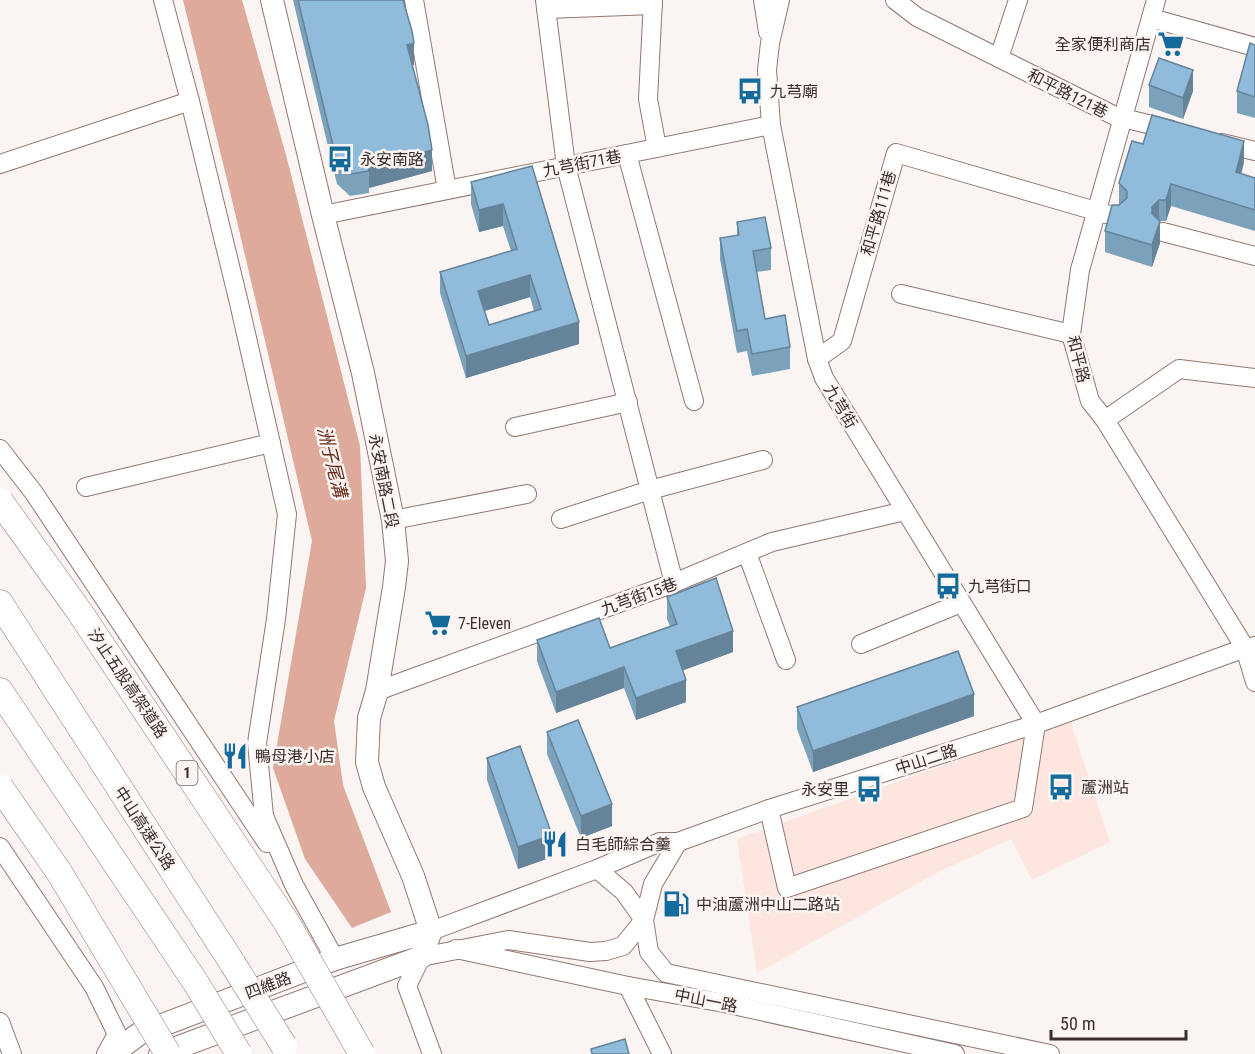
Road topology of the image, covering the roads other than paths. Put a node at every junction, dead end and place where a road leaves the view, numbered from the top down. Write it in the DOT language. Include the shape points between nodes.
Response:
graph roads {
  1 [pos="163,0"];
  2 [pos="272,0"];
  3 [pos="414,0"];
  4 [pos="763,0"];
  5 [pos="780,0"];
  6 [pos="895,0"];
  7 [pos="1018,0"];
  8 [pos="1156,0"];
  9 [pos="653,3"];
  10 [pos="546,5"];
  11 [pos="1151,18"];
  12 [pos="770,43"];
  13 [pos="1255,47"];
  14 [pos="999,58"];
  15 [pos="190,101"];
  16 [pos="1122,118"];
  17 [pos="771,124"];
  18 [pos="1188,134"];
  19 [pos="1211,140"];
  20 [pos="657,148"];
  21 [pos="1255,151"];
  22 [pos="627,154"];
  23 [pos="0,164"];
  24 [pos="566,166"];
  25 [pos="447,190"];
  26 [pos="1096,211"];
  27 [pos="323,215"];
  28 [pos="1116,216"];
  29 [pos="1163,231"];
  30 [pos="1255,256"];
  31 [pos="901,294"];
  32 [pos="1071,334"];
  33 [pos="817,359"];
  34 [pos="1255,378"];
  35 [pos="694,401"];
  36 [pos="628,402"];
  37 [pos="1105,420"];
  38 [pos="515,427"];
  39 [pos="271,443"];
  40 [pos="0,449"];
  41 [pos="763,460"];
  42 [pos="86,487"];
  43 [pos="650,490"];
  44 [pos="527,494"];
  45 [pos="0,501"];
  46 [pos="904,511"];
  47 [pos="561,519"];
  48 [pos="393,520"];
  49 [pos="747,553"];
  50 [pos="675,583"];
  51 [pos="0,603"];
  52 [pos="961,603"];
  53 [pos="861,644"];
  54 [pos="1250,647"];
  55 [pos="786,660"];
  56 [pos="1255,682"];
  57 [pos="0,691"];
  58 [pos="377,691"];
  59 [pos="1036,724"];
  60 [pos="0,788"];
  61 [pos="769,809"];
  62 [pos="678,842"];
  63 [pos="0,847"];
  64 [pos="597,869"];
  65 [pos="294,885"];
  66 [pos="644,920"];
  67 [pos="431,931"];
  68 [pos="456,949"];
  69 [pos="421,957"];
  70 [pos="335,959"];
  71 [pos="628,986"];
  72 [pos="0,1022"];
  73 [pos="286,1050"];
  74 [pos="12,1054"];
  75 [pos="106,1054"];
  76 [pos="112,1054"];
  77 [pos="160,1054"];
  78 [pos="168,1054"];
  79 [pos="239,1054"];
  80 [pos="362,1054"];
  81 [pos="432,1054"];
  82 [pos="662,1054"];
  83 [pos="955,1054"];
  84 [pos="1050,1054"];
  1 -- 15 [label="street"];
  2 -- 27 [label="main road, 永安南路二段"];
  3 -- 25 [label="street"];
  4 -- 12 [label="street, 九芎街"];
  5 -- 12 [label="street, 九芎街"];
  6 -- 14 [label="street, 和平路121巷" via="918,17"];
  7 -- 14 [label="street"];
  8 -- 11 [label="street, 和平路"];
  9 -- 10 [label="street"];
  9 -- 20 [label="street" via="648,99"];
  10 -- 24 [label="street"];
  11 -- 13 [label="street"];
  11 -- 16 [label="street, 和平路"];
  12 -- 17 [label="street, 九芎街" via="767,70"];
  14 -- 16 [label="street, 和平路121巷"];
  15 -- 23 [label="street"];
  15 -- 39 [label="street"];
  16 -- 18 [label="street, 和平路121巷"];
  16 -- 26 [label="street, 和平路"];
  17 -- 20 [label="street, 九芎街71巷"];
  17 -- 33 [label="street, 九芎街"];
  19 -- 21 [label="street"];
  20 -- 22 [label="street, 九芎街71巷"];
  22 -- 24 [label="street, 九芎街71巷"];
  22 -- 35 [label="street"];
  24 -- 25 [label="street, 九芎街71巷"];
  24 -- 36 [label="street"];
  25 -- 27 [label="street, 九芎街71巷"];
  26 -- 28 [label="street"];
  26 -- 32 [label="street, 和平路" via="1080,270"];
  26 -- 33 [label="street, 和平路111巷" via="896,153 842,341"];
  27 -- 48 [label="main road, 永安南路二段" via="363,373"];
  29 -- 30 [label="street"];
  31 -- 32 [label="street"];
  32 -- 37 [label="street, 和平路" via="1090,401"];
  33 -- 46 [label="street, 九芎街" via="824,378"];
  34 -- 37 [label="street" via="1179,369"];
  36 -- 38 [label="street"];
  36 -- 43 [label="street"];
  37 -- 54 [label="street, 和平路"];
  39 -- 42 [label="street"];
  39 -- 65 [label="street" via="287,514 257,743 264,816"];
  40 -- 65 [label="street" via="34,493"];
  41 -- 43 [label="street"];
  43 -- 47 [label="street"];
  43 -- 50 [label="street"];
  44 -- 48 [label="street"];
  45 -- 80 [label="highway, 汐止五股高架道路 / 1, bridge" via="80,611 287,923"];
  46 -- 49 [label="street, 九芎街15巷" via="772,542"];
  46 -- 52 [label="street, 九芎街"];
  48 -- 58 [label="main road, 永安南路二段" via="397,561"];
  49 -- 50 [label="street, 九芎街15巷"];
  49 -- 55 [label="street"];
  50 -- 58 [label="street, 九芎街15巷"];
  51 -- 73 [label="highway, 中山高速公路, bridge"];
  52 -- 53 [label="street"];
  52 -- 59 [label="street, 九芎街"];
  54 -- 56 [label="street, 和平路"];
  54 -- 59 [label="street, 中山二路"];
  57 -- 79 [label="highway, bridge" via="196,983"];
  58 -- 67 [label="main road, 永安南路二段" via="369,718 368,762 374,788 413,876"];
  59 -- 61 [label="street, 中山二路"];
  59 -- 61 [label="street" via="1023,808 787,888"];
  60 -- 78 [label="highway, bridge" via="59,872"];
  61 -- 62 [label="street, 中山二路"];
  62 -- 64 [label="street, 中山二路" via="660,842"];
  62 -- 66 [label="street, 中山一路" via="653,884"];
  63 -- 75 [label="street" via="94,987 117,1034"];
  64 -- 66 [label="street" via="624,892"];
  64 -- 67 [label="street, 中山二路"];
  65 -- 70 [label="street"];
  66 -- 68 [label="street, 中山一路" via="623,946 606,951 508,940"];
  66 -- 84 [label="street, 中山一路" via="649,952 666,973"];
  67 -- 69 [label="main road"];
  67 -- 70 [label="main road, 四維路"];
  68 -- 69 [label="street, 中山一路"];
  68 -- 71 [label="street, 中山一路"];
  69 -- 77 [label="main road, 四維路"];
  69 -- 81 [label="street" via="407,986"];
  70 -- 76 [label="main road, 四維路" via="139,1035"];
  71 -- 82 [label="street"];
  71 -- 83 [label="street, 中山一路"];
  72 -- 74 [label="street"];
}
